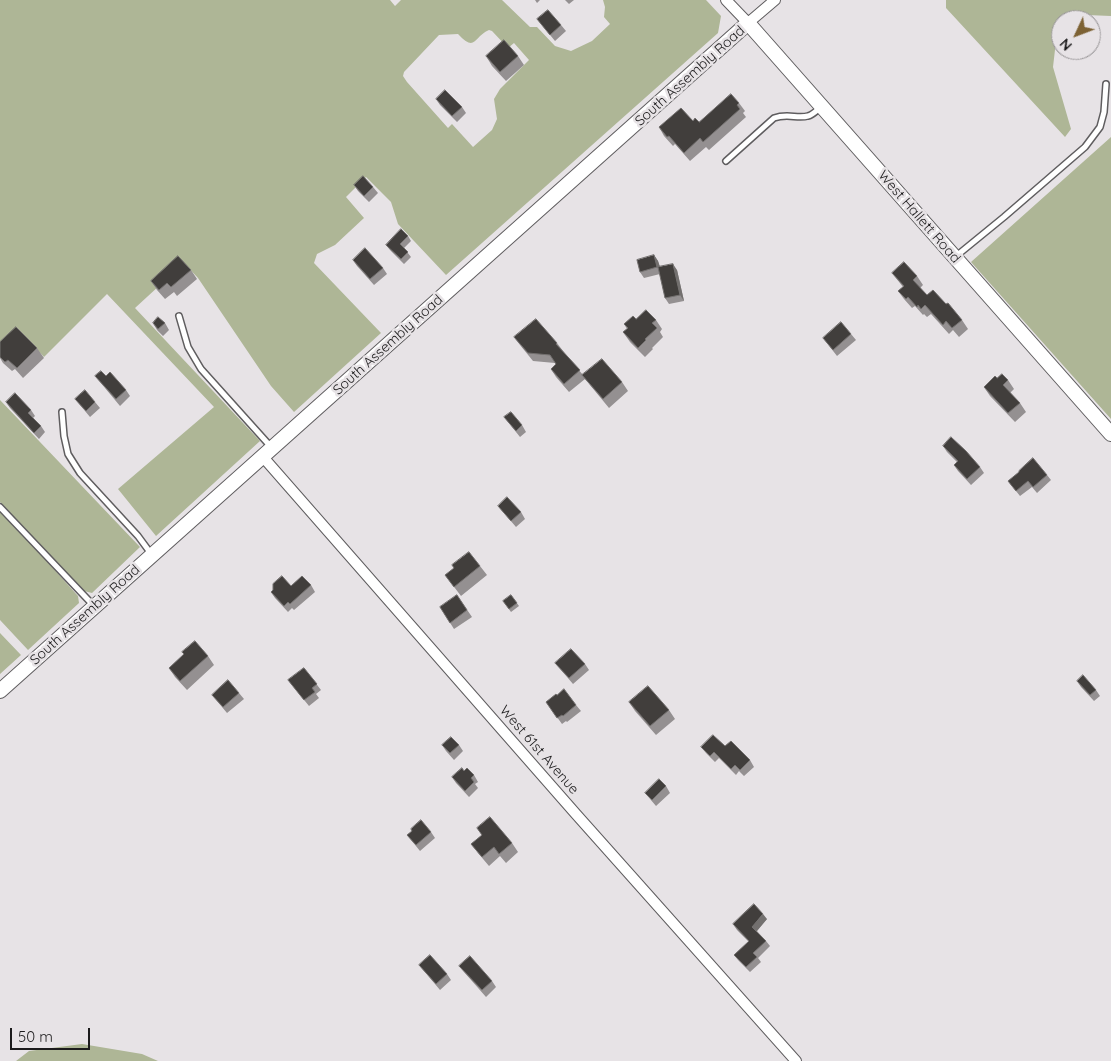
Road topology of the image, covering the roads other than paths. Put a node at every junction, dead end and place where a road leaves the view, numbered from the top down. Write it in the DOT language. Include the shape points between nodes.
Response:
graph roads {
  1 [pos="726,0"];
  2 [pos="775,0"];
  3 [pos="748,24"];
  4 [pos="1106,84"];
  5 [pos="822,106"];
  6 [pos="726,161"];
  7 [pos="955,257"];
  8 [pos="179,316"];
  9 [pos="62,412"];
  10 [pos="1111,434"];
  11 [pos="268,452"];
  12 [pos="0,508"];
  13 [pos="153,555"];
  14 [pos="94,607"];
  15 [pos="0,691"];
  16 [pos="796,1061"];
  1 -- 3 [label="street, West Hallett Road"];
  2 -- 3 [label="street, South Assembly Road"];
  3 -- 5 [label="street, West Hallett Road"];
  3 -- 11 [label="street, South Assembly Road"];
  4 -- 7 [label="lane" via="1100,127 1085,147"];
  5 -- 6 [label="lane" via="806,117 788,115 774,118"];
  5 -- 7 [label="street, West Hallett Road"];
  7 -- 10 [label="street, West Hallett Road"];
  8 -- 11 [label="lane" via="188,347 201,369"];
  9 -- 13 [label="lane" via="68,454 80,473"];
  11 -- 13 [label="street, South Assembly Road"];
  11 -- 16 [label="street, West 61st Avenue" via="575,813"];
  12 -- 14 [label="lane"];
  13 -- 14 [label="street, South Assembly Road"];
  14 -- 15 [label="street, South Assembly Road"];
}
